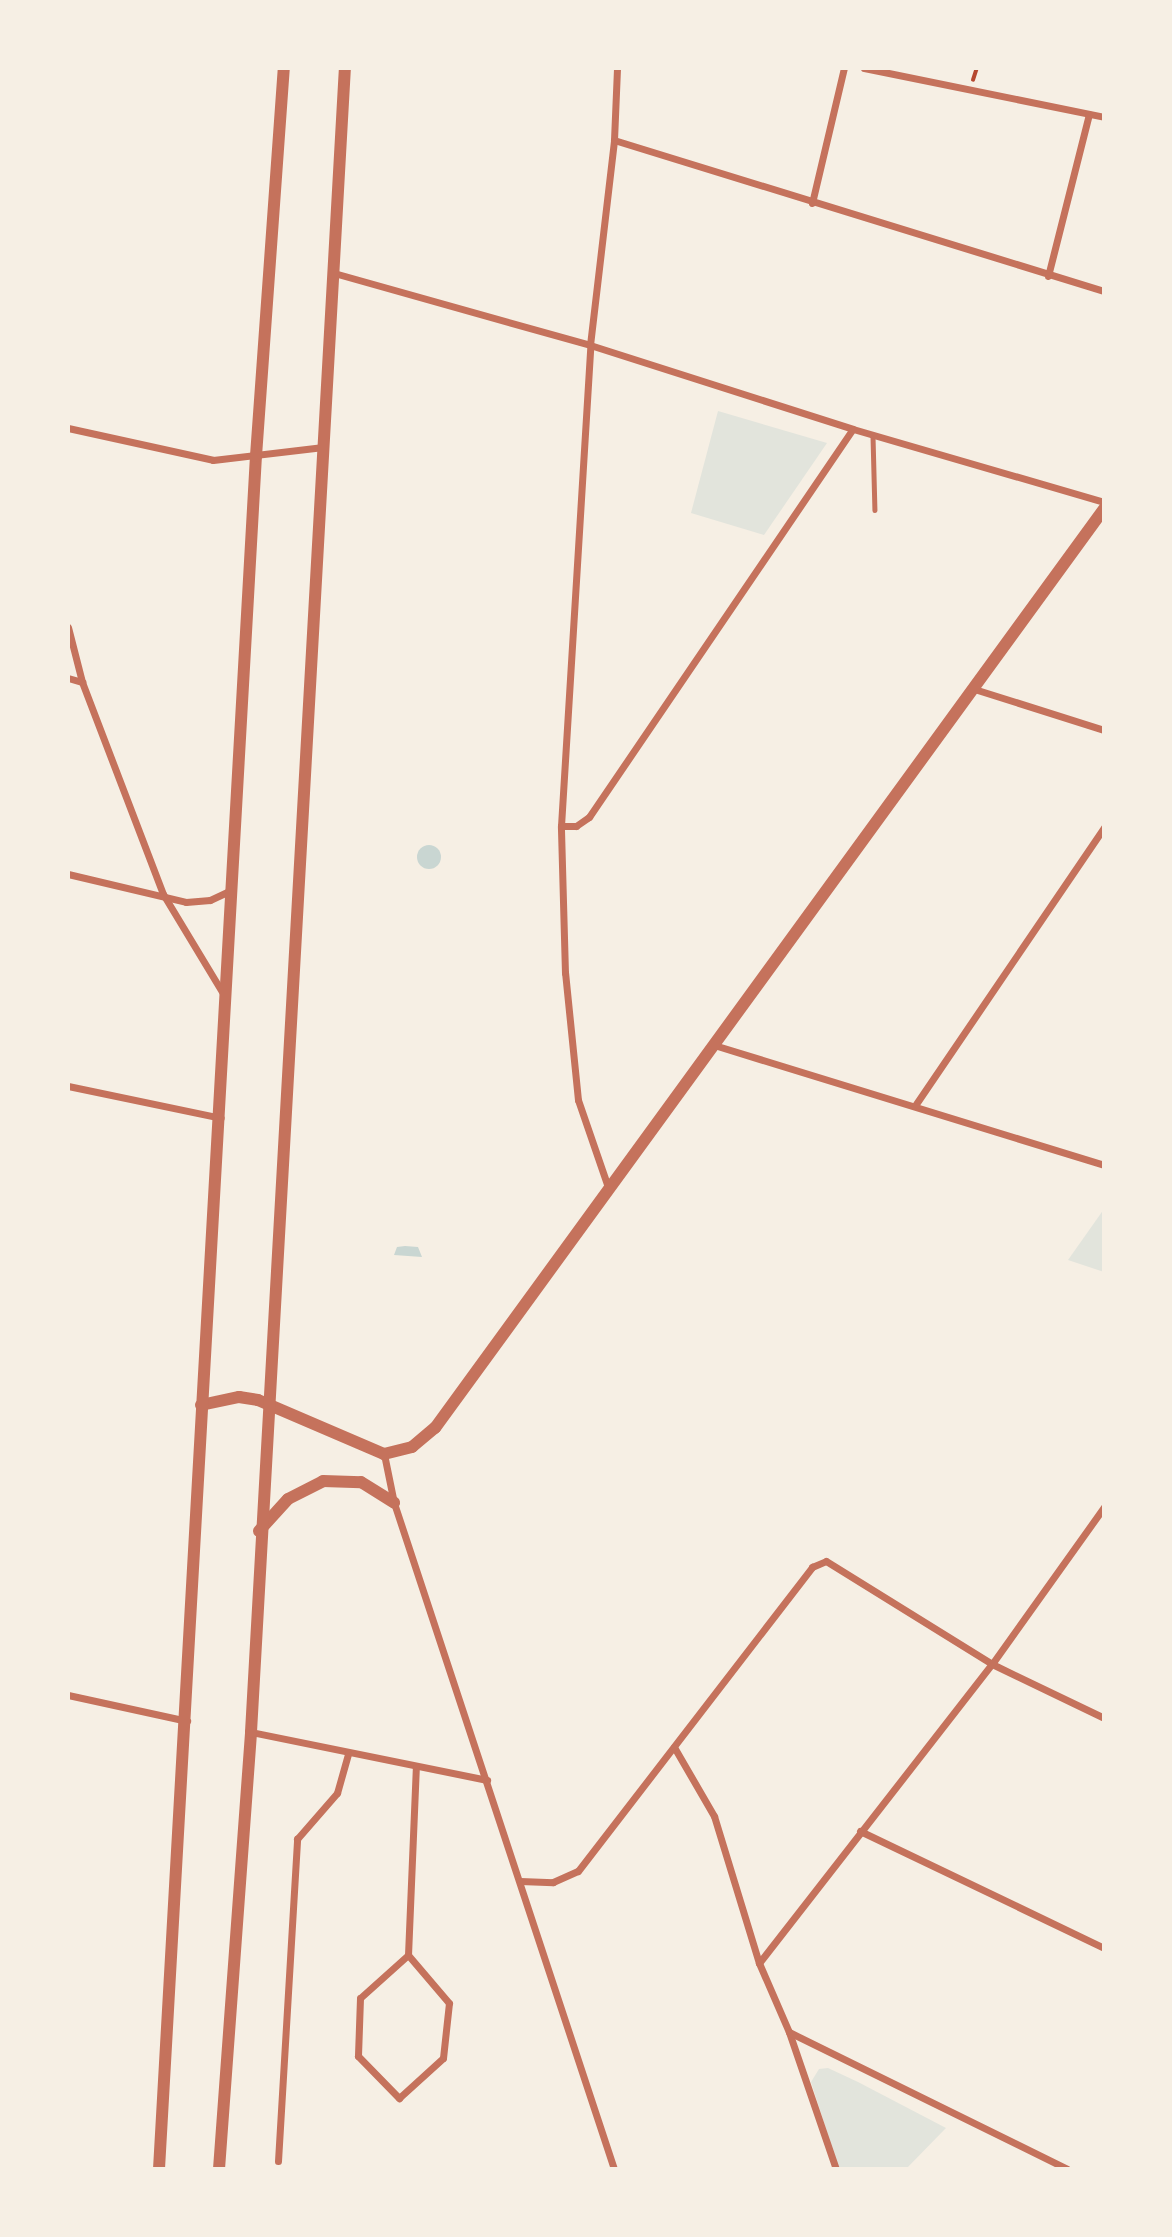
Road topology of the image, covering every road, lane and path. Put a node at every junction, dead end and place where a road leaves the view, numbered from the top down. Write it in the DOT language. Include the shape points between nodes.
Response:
graph roads {
  1 [pos="284,68"];
  2 [pos="345,68"];
  3 [pos="617,68"];
  4 [pos="844,68"];
  5 [pos="863,68"];
  6 [pos="1089,114"];
  7 [pos="1104,117"];
  8 [pos="614,140"];
  9 [pos="812,203"];
  10 [pos="334,273"];
  11 [pos="1048,276"];
  12 [pos="1104,291"];
  13 [pos="590,345"];
  14 [pos="68,428"];
  15 [pos="853,429"];
  16 [pos="873,435"];
  17 [pos="323,447"];
  18 [pos="257,456"];
  19 [pos="1104,502"];
  20 [pos="1104,509"];
  21 [pos="875,510"];
  22 [pos="68,627"];
  23 [pos="68,678"];
  24 [pos="82,682"];
  25 [pos="971,688"];
  26 [pos="1104,730"];
  27 [pos="561,826"];
  28 [pos="1104,827"];
  29 [pos="68,874"];
  30 [pos="231,890"];
  31 [pos="163,894"];
  32 [pos="225,998"];
  33 [pos="714,1045"];
  34 [pos="68,1086"];
  35 [pos="916,1104"];
  36 [pos="222,1118"];
  37 [pos="1104,1164"];
  38 [pos="609,1192"];
  39 [pos="201,1405"];
  40 [pos="268,1406"];
  41 [pos="384,1454"];
  42 [pos="394,1503"];
  43 [pos="1104,1507"];
  44 [pos="1100,1518"];
  45 [pos="259,1531"];
  46 [pos="992,1664"];
  47 [pos="68,1695"];
  48 [pos="1104,1718"];
  49 [pos="187,1721"];
  50 [pos="251,1732"];
  51 [pos="674,1747"];
  52 [pos="348,1755"];
  53 [pos="416,1767"];
  54 [pos="487,1780"];
  55 [pos="860,1832"];
  56 [pos="520,1881"];
  57 [pos="1104,1948"];
  58 [pos="408,1955"];
  59 [pos="759,1963"];
  60 [pos="789,2032"];
  61 [pos="278,2161"];
  62 [pos="159,2169"];
  63 [pos="219,2169"];
  64 [pos="614,2169"];
  65 [pos="836,2169"];
  66 [pos="1066,2169"];
  1 -- 18 [label="street"];
  2 -- 10 [label="street"];
  3 -- 8 [label="street"];
  4 -- 9 [label="street"];
  5 -- 6 [label="street"];
  6 -- 7 [label="street"];
  6 -- 11 [label="street"];
  8 -- 9 [label="street"];
  8 -- 13 [label="street"];
  9 -- 11 [label="street"];
  10 -- 13 [label="street"];
  10 -- 17 [label="street"];
  11 -- 12 [label="street"];
  13 -- 15 [label="street"];
  13 -- 27 [label="street"];
  14 -- 18 [label="street" via="213,460"];
  15 -- 16 [label="street"];
  15 -- 27 [label="street" via="589,817 576,826"];
  16 -- 19 [label="street"];
  16 -- 21 [label="lane"];
  17 -- 18 [label="street"];
  17 -- 40 [label="street"];
  18 -- 30 [label="street"];
  20 -- 25 [label="street"];
  22 -- 24 [label="street"];
  23 -- 24 [label="street"];
  24 -- 31 [label="street"];
  25 -- 26 [label="street"];
  25 -- 33 [label="street"];
  27 -- 38 [label="street" via="565,973 578,1100"];
  28 -- 35 [label="street"];
  29 -- 31 [label="street"];
  30 -- 31 [label="street" via="210,900 186,902"];
  30 -- 32 [label="street"];
  31 -- 32 [label="street"];
  32 -- 36 [label="street"];
  33 -- 35 [label="street"];
  33 -- 38 [label="street"];
  34 -- 36 [label="street"];
  35 -- 37 [label="street"];
  36 -- 39 [label="street"];
  38 -- 41 [label="street" via="453,1408 425,1438"];
  39 -- 40 [label="street" via="239,1397"];
  39 -- 49 [label="street"];
  40 -- 41 [label="street"];
  40 -- 45 [label="street"];
  41 -- 42 [label="street"];
  42 -- 45 [label="street" via="361,1482 323,1480 288,1499"];
  42 -- 54 [label="street"];
  43 -- 44 [label="street"];
  44 -- 46 [label="street"];
  45 -- 50 [label="street"];
  46 -- 48 [label="street"];
  46 -- 51 [label="street" via="826,1561 812,1567"];
  46 -- 55 [label="street"];
  47 -- 49 [label="street"];
  49 -- 62 [label="street"];
  50 -- 52 [label="street"];
  50 -- 63 [label="street"];
  51 -- 56 [label="street" via="578,1871 553,1882"];
  51 -- 59 [label="street" via="714,1816"];
  52 -- 53 [label="street"];
  52 -- 61 [label="street" via="337,1793 297,1839"];
  53 -- 54 [label="street"];
  53 -- 58 [label="street"];
  54 -- 56 [label="street"];
  55 -- 57 [label="street"];
  55 -- 59 [label="street"];
  56 -- 64 [label="street"];
  58 -- 58 [label="street" via="449,2003 443,2058 399,2098 358,2056 360,1998"];
  59 -- 60 [label="street"];
  60 -- 65 [label="street"];
  60 -- 66 [label="street"];
}
